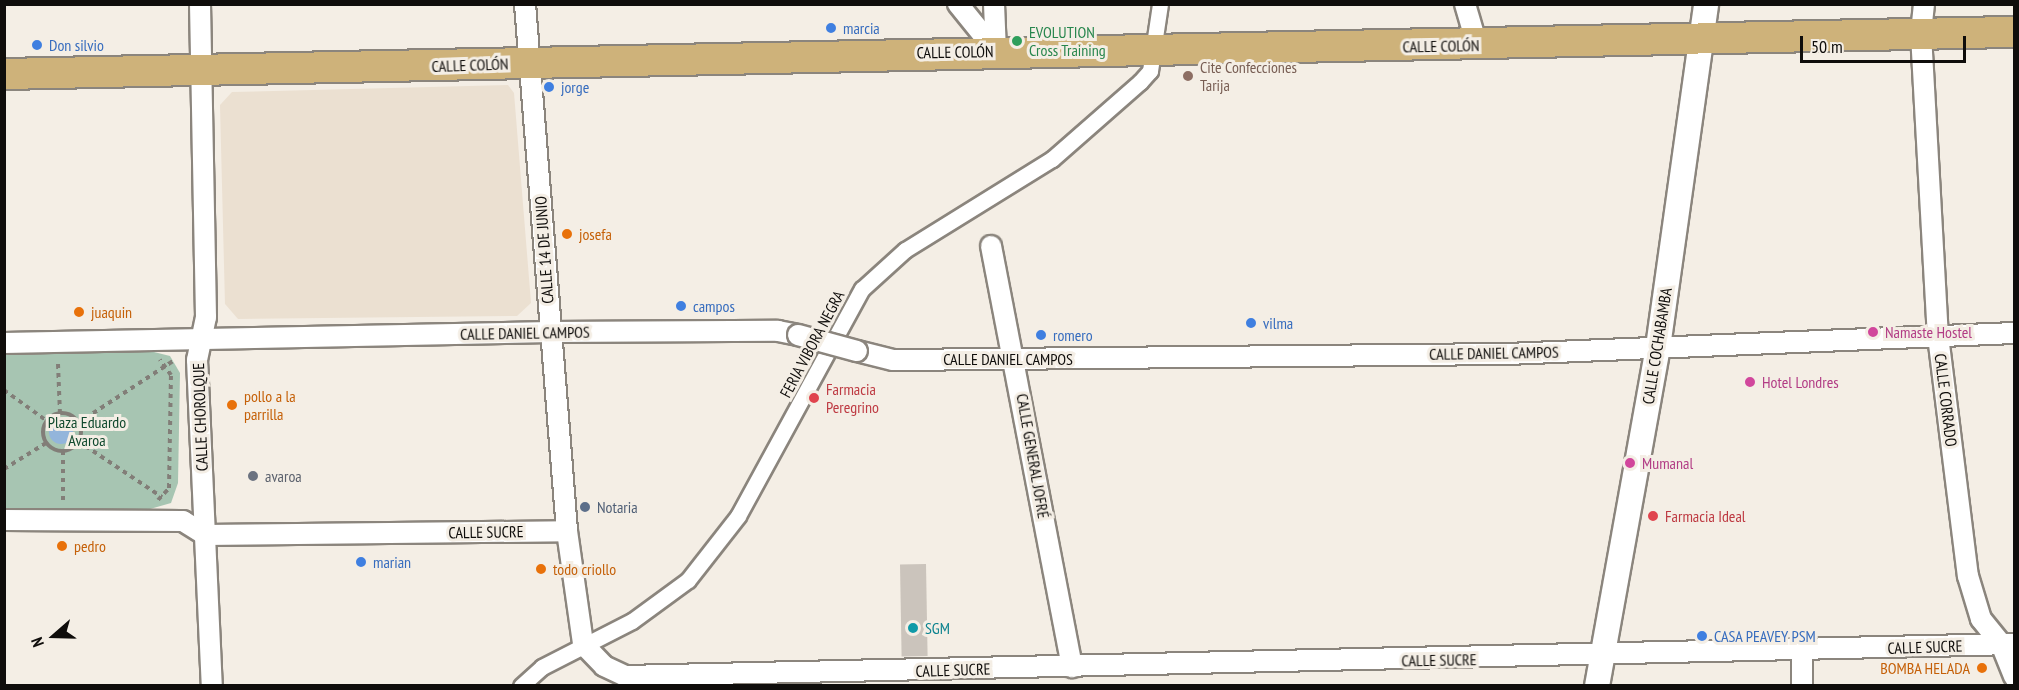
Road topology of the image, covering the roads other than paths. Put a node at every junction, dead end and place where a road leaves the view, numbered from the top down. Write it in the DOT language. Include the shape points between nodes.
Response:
graph roads {
  1 [pos="201,4"];
  2 [pos="525,4"];
  3 [pos="958,4"];
  4 [pos="994,4"];
  5 [pos="1160,4"];
  6 [pos="1465,4"];
  7 [pos="1706,4"];
  8 [pos="1924,4"];
  9 [pos="2014,32"];
  10 [pos="1921,34"];
  11 [pos="1701,36"];
  12 [pos="1477,45"];
  13 [pos="996,51"];
  14 [pos="1155,51"];
  15 [pos="530,63"];
  16 [pos="201,71"];
  17 [pos="4,74"];
  18 [pos="991,246"];
  19 [pos="550,332"];
  20 [pos="2014,333"];
  21 [pos="1938,336"];
  22 [pos="202,340"];
  23 [pos="4,343"];
  24 [pos="1658,347"];
  25 [pos="1015,359"];
  26 [pos="4,520"];
  27 [pos="567,531"];
  28 [pos="204,535"];
  29 [pos="583,644"];
  30 [pos="2008,644"];
  31 [pos="1802,650"];
  32 [pos="1605,656"];
  33 [pos="1072,667"];
  34 [pos="2014,676"];
  35 [pos="793,680"];
  36 [pos="212,686"];
  37 [pos="521,686"];
  38 [pos="1597,686"];
  39 [pos="1802,686"];
  1 -- 16 [label="street, CALLE CHOROLQUE"];
  2 -- 15 [label="street, CALLE 14 DE JUNIO"];
  3 -- 13 [label="street"];
  4 -- 13 [label="street"];
  5 -- 14 [label="street, FERIA VIBORA NEGRA"];
  6 -- 12 [label="street"];
  7 -- 11 [label="street, CALLE COCHABAMBA"];
  8 -- 10 [label="street, CALLE CORRADO"];
  9 -- 10 [label="main road, CALLE COLÓN"];
  10 -- 11 [label="main road, CALLE COLÓN"];
  10 -- 21 [label="street, CALLE CORRADO"];
  11 -- 12 [label="main road, CALLE COLÓN"];
  11 -- 24 [label="street, CALLE COCHABAMBA"];
  12 -- 14 [label="main road, CALLE COLÓN"];
  13 -- 14 [label="main road, CALLE COLÓN"];
  13 -- 15 [label="main road, CALLE COLÓN"];
  14 -- 29 [label="street, FERIA VIBORA NEGRA" via="1150,71 1140,82 1052,159 904,250 862,289 738,516 687,580 632,621"];
  15 -- 16 [label="main road, CALLE COLÓN"];
  15 -- 19 [label="street, CALLE 14 DE JUNIO"];
  16 -- 17 [label="main road, CALLE COLÓN"];
  16 -- 22 [label="street, CALLE CHOROLQUE" via="206,317"];
  18 -- 25 [label="street, CALLE GENERAL JOFRÉ"];
  19 -- 22 [label="street, CALLE DANIEL CAMPOS"];
  19 -- 25 [label="street, CALLE DANIEL CAMPOS, bridge" via="778,331 893,360"];
  19 -- 27 [label="street, CALLE 14 DE JUNIO"];
  20 -- 21 [label="street, CALLE DANIEL CAMPOS"];
  21 -- 24 [label="street, CALLE DANIEL CAMPOS"];
  21 -- 30 [label="street, CALLE CORRADO" via="1968,576 1982,619"];
  22 -- 23 [label="street, CALLE DANIEL CAMPOS"];
  22 -- 28 [label="street, CALLE CHOROLQUE" via="197,360"];
  24 -- 25 [label="street, CALLE DANIEL CAMPOS" via="1508,354"];
  24 -- 32 [label="street, CALLE COCHABAMBA"];
  25 -- 33 [label="street, CALLE GENERAL JOFRÉ"];
  26 -- 28 [label="street, CALLE SUCRE" via="183,521"];
  27 -- 28 [label="street, CALLE SUCRE"];
  27 -- 29 [label="street"];
  28 -- 36 [label="street, CALLE CHOROLQUE"];
  29 -- 35 [label="street, CALLE SUCRE" via="604,666 625,676"];
  29 -- 37 [label="street, FERIA VIBORA NEGRA" via="542,667"];
  30 -- 31 [label="street, CALLE SUCRE"];
  30 -- 34 [label="street, CALLE CORRADO"];
  31 -- 32 [label="street, CALLE SUCRE"];
  31 -- 39 [label="street"];
  32 -- 33 [label="street, CALLE SUCRE"];
  32 -- 38 [label="street, CALLE COCHABAMBA"];
  33 -- 35 [label="street, CALLE SUCRE"];
}
